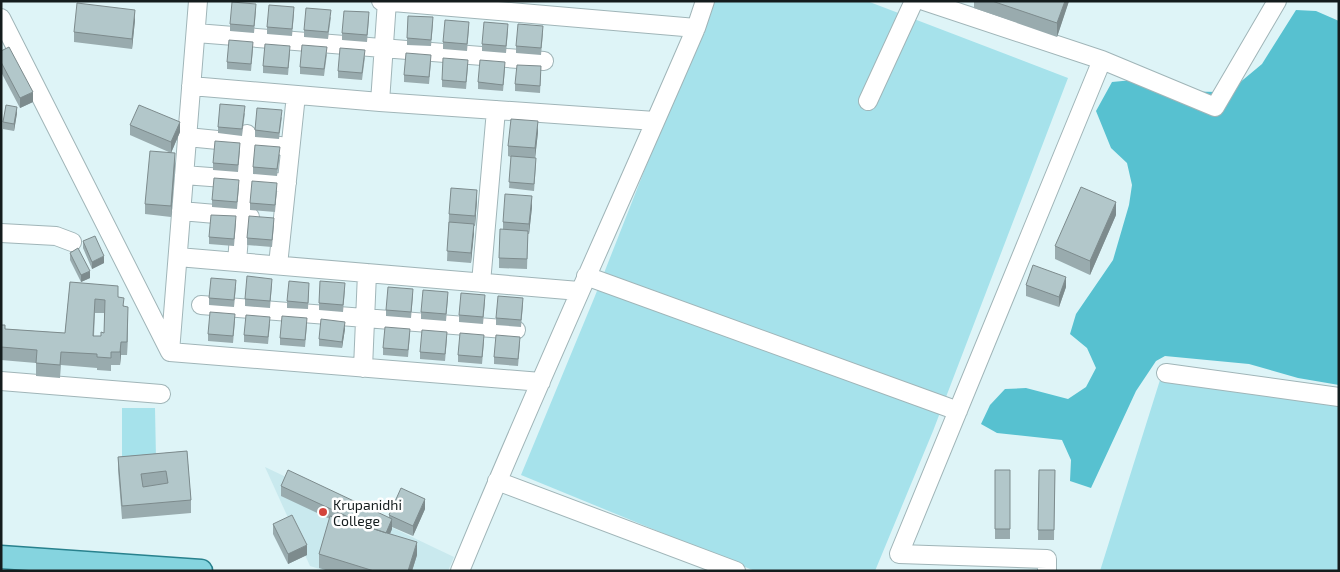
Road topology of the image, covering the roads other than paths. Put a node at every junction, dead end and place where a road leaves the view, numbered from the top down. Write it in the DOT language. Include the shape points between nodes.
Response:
graph roads {
  1 [pos="198,1"];
  2 [pos="381,1"];
  3 [pos="705,1"];
  4 [pos="914,1"];
  5 [pos="924,1"];
  6 [pos="1277,1"];
  7 [pos="387,2"];
  8 [pos="1,18"];
  9 [pos="696,28"];
  10 [pos="196,33"];
  11 [pos="384,47"];
  12 [pos="1102,60"];
  13 [pos="544,61"];
  14 [pos="192,86"];
  15 [pos="296,95"];
  16 [pos="868,101"];
  17 [pos="380,102"];
  18 [pos="496,110"];
  19 [pos="656,121"];
  20 [pos="187,137"];
  21 [pos="247,138"];
  22 [pos="290,147"];
  23 [pos="184,175"];
  24 [pos="243,180"];
  25 [pos="287,183"];
  26 [pos="181,211"];
  27 [pos="240,216"];
  28 [pos="283,220"];
  29 [pos="1,233"];
  30 [pos="72,242"];
  31 [pos="178,257"];
  32 [pos="237,262"];
  33 [pos="278,265"];
  34 [pos="367,272"];
  35 [pos="481,283"];
  36 [pos="583,283"];
  37 [pos="201,306"];
  38 [pos="365,318"];
  39 [pos="516,330"];
  40 [pos="170,352"];
  41 [pos="363,368"];
  42 [pos="1166,373"];
  43 [pos="1,381"];
  44 [pos="541,382"];
  45 [pos="161,394"];
  46 [pos="1339,397"];
  47 [pos="958,411"];
  48 [pos="497,481"];
  49 [pos="1,557"];
  50 [pos="201,571"];
  51 [pos="460,571"];
  52 [pos="736,571"];
  53 [pos="1047,571"];
  1 -- 10 [label="street"];
  2 -- 7 [label="street"];
  3 -- 9 [label="street"];
  4 -- 16 [label="street"];
  5 -- 12 [label="street"];
  6 -- 12 [label="street" via="1215,107"];
  7 -- 9 [label="street"];
  7 -- 11 [label="street"];
  8 -- 40 [label="street"];
  9 -- 19 [label="street"];
  10 -- 11 [label="street"];
  10 -- 14 [label="street"];
  11 -- 13 [label="street"];
  11 -- 17 [label="street"];
  12 -- 47 [label="street"];
  14 -- 15 [label="street"];
  14 -- 20 [label="street"];
  15 -- 17 [label="street"];
  15 -- 22 [label="street"];
  17 -- 18 [label="street"];
  18 -- 19 [label="street"];
  18 -- 35 [label="street"];
  19 -- 36 [label="street"];
  20 -- 21 [label="street"];
  20 -- 23 [label="street"];
  21 -- 22 [label="street"];
  21 -- 24 [label="street"];
  22 -- 25 [label="street"];
  23 -- 24 [label="street"];
  23 -- 26 [label="street"];
  24 -- 25 [label="street"];
  24 -- 27 [label="street"];
  25 -- 28 [label="street"];
  26 -- 27 [label="street"];
  26 -- 31 [label="street"];
  27 -- 28 [label="street"];
  27 -- 32 [label="street"];
  28 -- 33 [label="street"];
  29 -- 30 [label="street" via="56,236"];
  31 -- 32 [label="street"];
  31 -- 40 [label="street"];
  32 -- 33 [label="street"];
  33 -- 34 [label="street"];
  34 -- 35 [label="street"];
  34 -- 38 [label="street"];
  35 -- 36 [label="street"];
  36 -- 44 [label="street"];
  36 -- 47 [label="street"];
  37 -- 38 [label="street"];
  38 -- 39 [label="street"];
  38 -- 41 [label="street"];
  40 -- 41 [label="street"];
  41 -- 44 [label="street"];
  42 -- 46 [label="street"];
  43 -- 45 [label="street"];
  44 -- 48 [label="street"];
  47 -- 53 [label="street" via="899,554 1047,559"];
  48 -- 51 [label="street"];
  48 -- 52 [label="street"];
  49 -- 50 [label="main road"];
}
